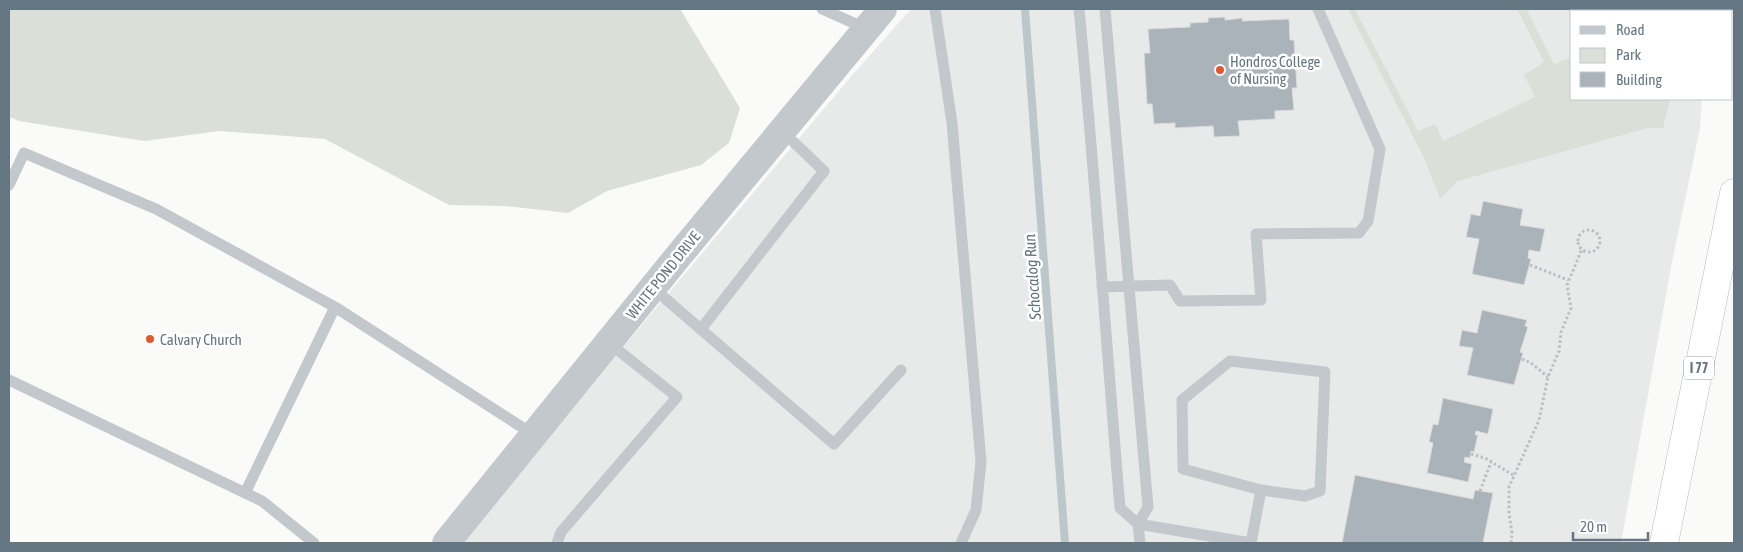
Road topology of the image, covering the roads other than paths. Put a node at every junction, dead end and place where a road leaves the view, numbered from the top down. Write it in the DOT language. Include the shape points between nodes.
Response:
graph roads {
  1 [pos="822,9"];
  2 [pos="935,9"];
  3 [pos="1079,9"];
  4 [pos="1105,9"];
  5 [pos="1318,9"];
  6 [pos="874,18"];
  7 [pos="782,132"];
  8 [pos="9,185"];
  9 [pos="1734,193"];
  10 [pos="1128,285"];
  11 [pos="1102,287"];
  12 [pos="652,288"];
  13 [pos="335,307"];
  14 [pos="700,329"];
  15 [pos="609,343"];
  16 [pos="901,370"];
  17 [pos="9,380"];
  18 [pos="534,435"];
  19 [pos="1261,490"];
  20 [pos="245,493"];
  21 [pos="1138,524"];
  22 [pos="314,543"];
  23 [pos="446,543"];
  24 [pos="557,543"];
  25 [pos="961,543"];
  26 [pos="1140,543"];
  27 [pos="1252,543"];
  28 [pos="1664,543"];
  1 -- 6 [label="lane"];
  2 -- 25 [label="lane" via="952,124 981,462 976,510"];
  3 -- 11 [label="lane"];
  4 -- 10 [label="lane"];
  5 -- 10 [label="lane" via="1380,149 1368,221 1360,232 1256,234 1261,300 1180,301 1170,285"];
  6 -- 7 [label="street, WHITE POND DRIVE"];
  7 -- 12 [label="street, WHITE POND DRIVE"];
  7 -- 14 [label="lane" via="824,171"];
  8 -- 13 [label="lane" via="24,153 156,209"];
  9 -- 28 [label="highway, I 77"];
  10 -- 11 [label="lane"];
  10 -- 21 [label="lane" via="1148,506"];
  11 -- 21 [label="lane" via="1120,508"];
  12 -- 14 [label="lane"];
  12 -- 15 [label="street, WHITE POND DRIVE"];
  13 -- 18 [label="lane"];
  13 -- 20 [label="lane"];
  14 -- 16 [label="lane" via="834,444"];
  15 -- 18 [label="street, WHITE POND DRIVE"];
  15 -- 24 [label="lane" via="678,397 561,532"];
  17 -- 20 [label="lane"];
  18 -- 23 [label="street, WHITE POND DRIVE"];
  19 -- 19 [label="lane" via="1183,468 1182,400 1230,362 1325,372 1320,491 1305,496"];
  19 -- 27 [label="lane"];
  20 -- 22 [label="lane" via="262,501"];
  21 -- 26 [label="lane"];
  21 -- 27 [label="lane"];
}
